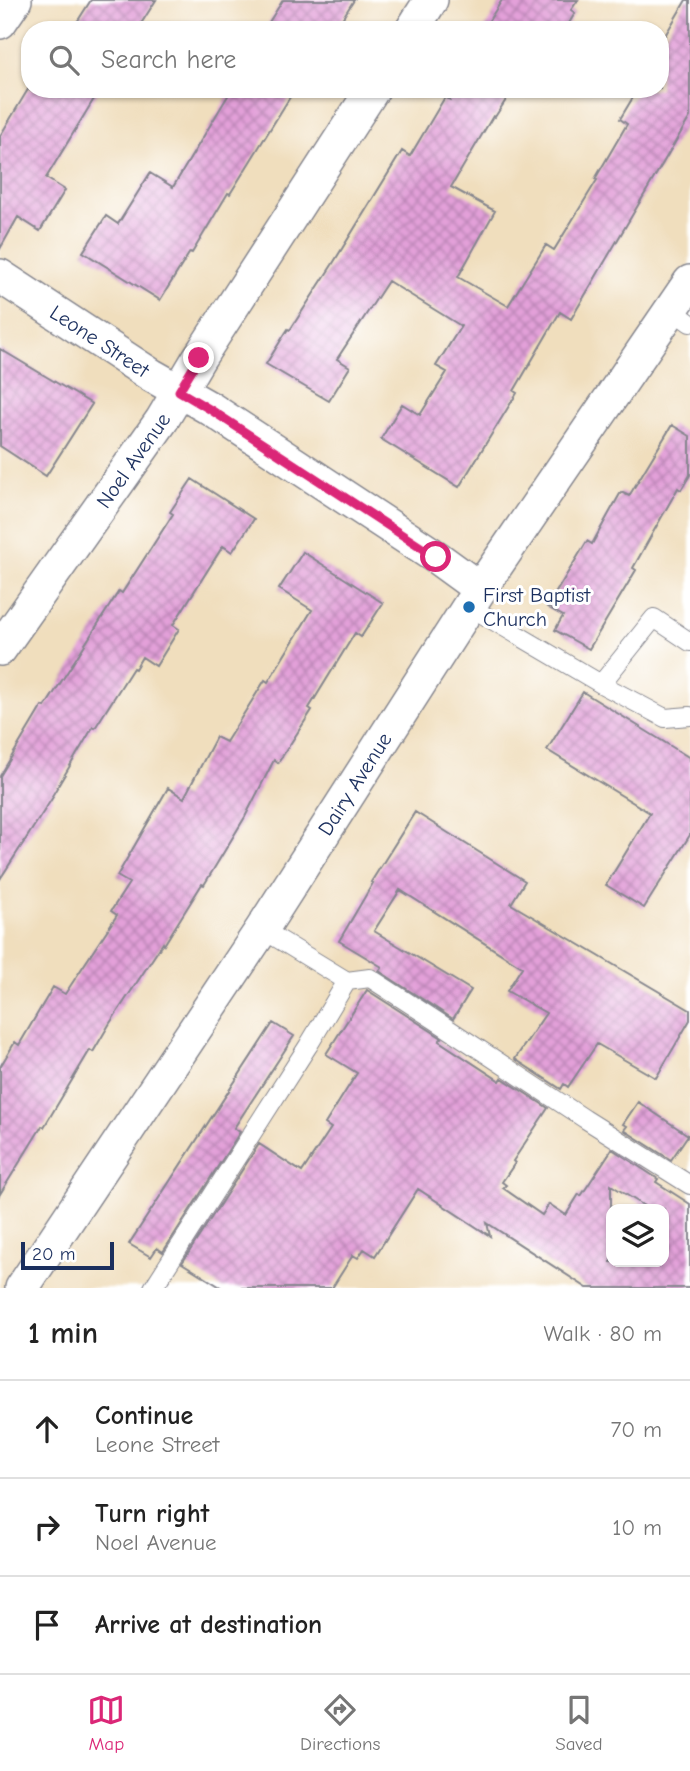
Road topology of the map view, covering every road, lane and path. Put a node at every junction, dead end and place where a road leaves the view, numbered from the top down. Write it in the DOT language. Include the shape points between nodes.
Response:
graph roads {
  1 [pos="15,0"];
  2 [pos="431,0"];
  3 [pos="418,21"];
  4 [pos="0,22"];
  5 [pos="367,98"];
  6 [pos="0,276"];
  7 [pos="690,282"];
  8 [pos="681,317"];
  9 [pos="179,391"];
  10 [pos="475,598"];
  11 [pos="690,642"];
  12 [pos="0,649"];
  13 [pos="601,684"];
  14 [pos="690,716"];
  15 [pos="262,929"];
  16 [pos="347,981"];
  17 [pos="690,1185"];
  18 [pos="22,1288"];
  19 [pos="153,1288"];
  1 -- 4 [label="street"];
  2 -- 3 [label="street"];
  5 -- 9 [label="street, Noel Avenue"];
  6 -- 9 [label="street, Leone Street"];
  7 -- 8 [label="street, Dairy Avenue"];
  8 -- 10 [label="street, Dairy Avenue"];
  9 -- 10 [label="street, Leone Street" via="436,557"];
  9 -- 12 [label="street, Noel Avenue"];
  10 -- 13 [label="lane"];
  10 -- 15 [label="street, Dairy Avenue"];
  11 -- 13 [label="lane" via="654,618"];
  13 -- 14 [label="lane" via="664,718"];
  15 -- 16 [label="lane"];
  15 -- 18 [label="street, Dairy Avenue"];
  16 -- 17 [label="lane" via="370,978"];
  16 -- 19 [label="lane"];
}
